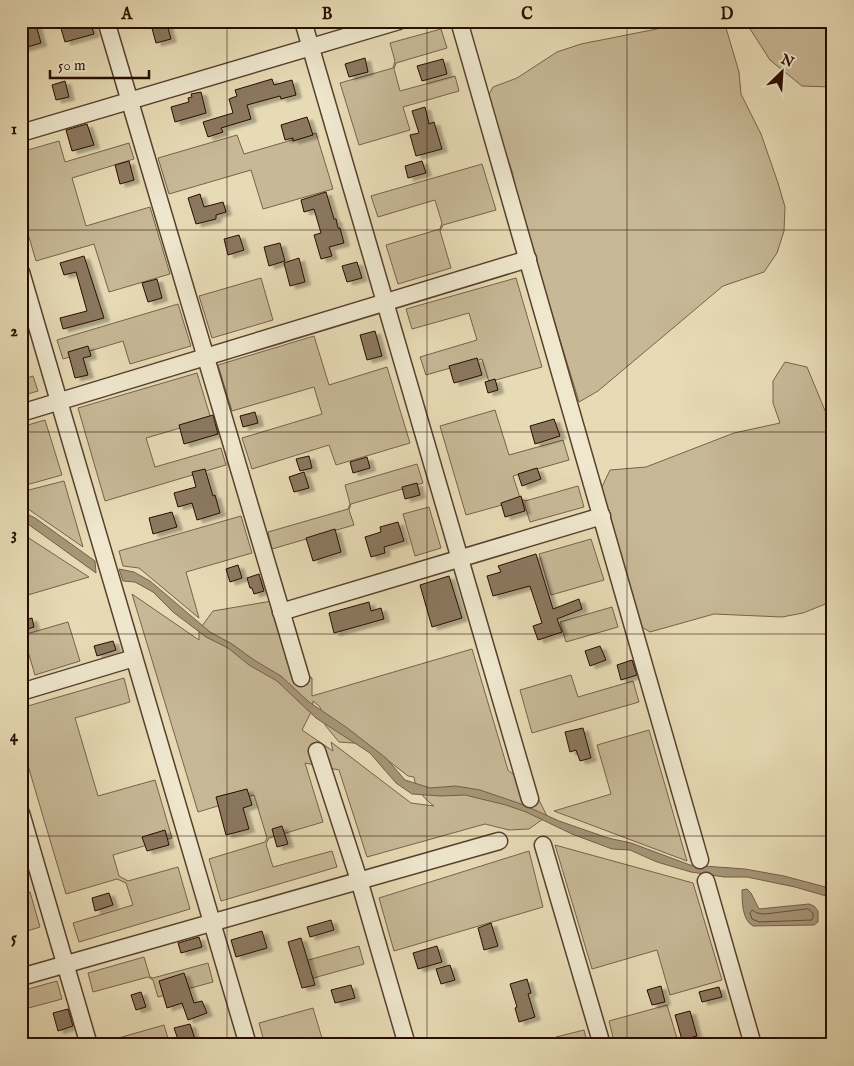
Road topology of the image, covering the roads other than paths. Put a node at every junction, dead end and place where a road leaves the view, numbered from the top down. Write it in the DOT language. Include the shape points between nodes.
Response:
graph roads {
  1 [pos="106,21"];
  2 [pos="303,21"];
  3 [pos="399,21"];
  4 [pos="459,21"];
  5 [pos="311,48"];
  6 [pos="130,101"];
  7 [pos="21,133"];
  8 [pos="528,259"];
  9 [pos="21,272"];
  10 [pos="385,302"];
  11 [pos="206,357"];
  12 [pos="59,402"];
  13 [pos="21,413"];
  14 [pos="602,516"];
  15 [pos="460,558"];
  16 [pos="281,612"];
  17 [pos="134,658"];
  18 [pos="301,678"];
  19 [pos="21,692"];
  20 [pos="317,751"];
  21 [pos="530,799"];
  22 [pos="21,813"];
  23 [pos="498,841"];
  24 [pos="543,845"];
  25 [pos="700,860"];
  26 [pos="359,880"];
  27 [pos="706,881"];
  28 [pos="212,922"];
  29 [pos="66,964"];
  30 [pos="21,976"];
  31 [pos="748,1043"];
  32 [pos="89,1045"];
  33 [pos="248,1045"];
  34 [pos="407,1045"];
  35 [pos="602,1045"];
  1 -- 6 [label="street"];
  2 -- 5 [label="street"];
  3 -- 5 [label="street"];
  4 -- 8 [label="street"];
  5 -- 6 [label="street"];
  5 -- 10 [label="street"];
  6 -- 7 [label="street"];
  6 -- 11 [label="street"];
  8 -- 10 [label="street"];
  8 -- 14 [label="street"];
  9 -- 12 [label="street"];
  10 -- 11 [label="street"];
  10 -- 15 [label="street"];
  11 -- 12 [label="street"];
  11 -- 16 [label="street"];
  12 -- 13 [label="street"];
  12 -- 17 [label="street"];
  14 -- 15 [label="street"];
  14 -- 25 [label="street"];
  15 -- 16 [label="street"];
  15 -- 21 [label="street"];
  16 -- 18 [label="street"];
  17 -- 19 [label="street"];
  17 -- 28 [label="street"];
  20 -- 26 [label="street"];
  22 -- 29 [label="street"];
  23 -- 26 [label="street"];
  24 -- 35 [label="street"];
  26 -- 28 [label="street"];
  26 -- 34 [label="street"];
  27 -- 31 [label="street"];
  28 -- 29 [label="street"];
  28 -- 33 [label="street"];
  29 -- 30 [label="street"];
  29 -- 32 [label="street"];
}
